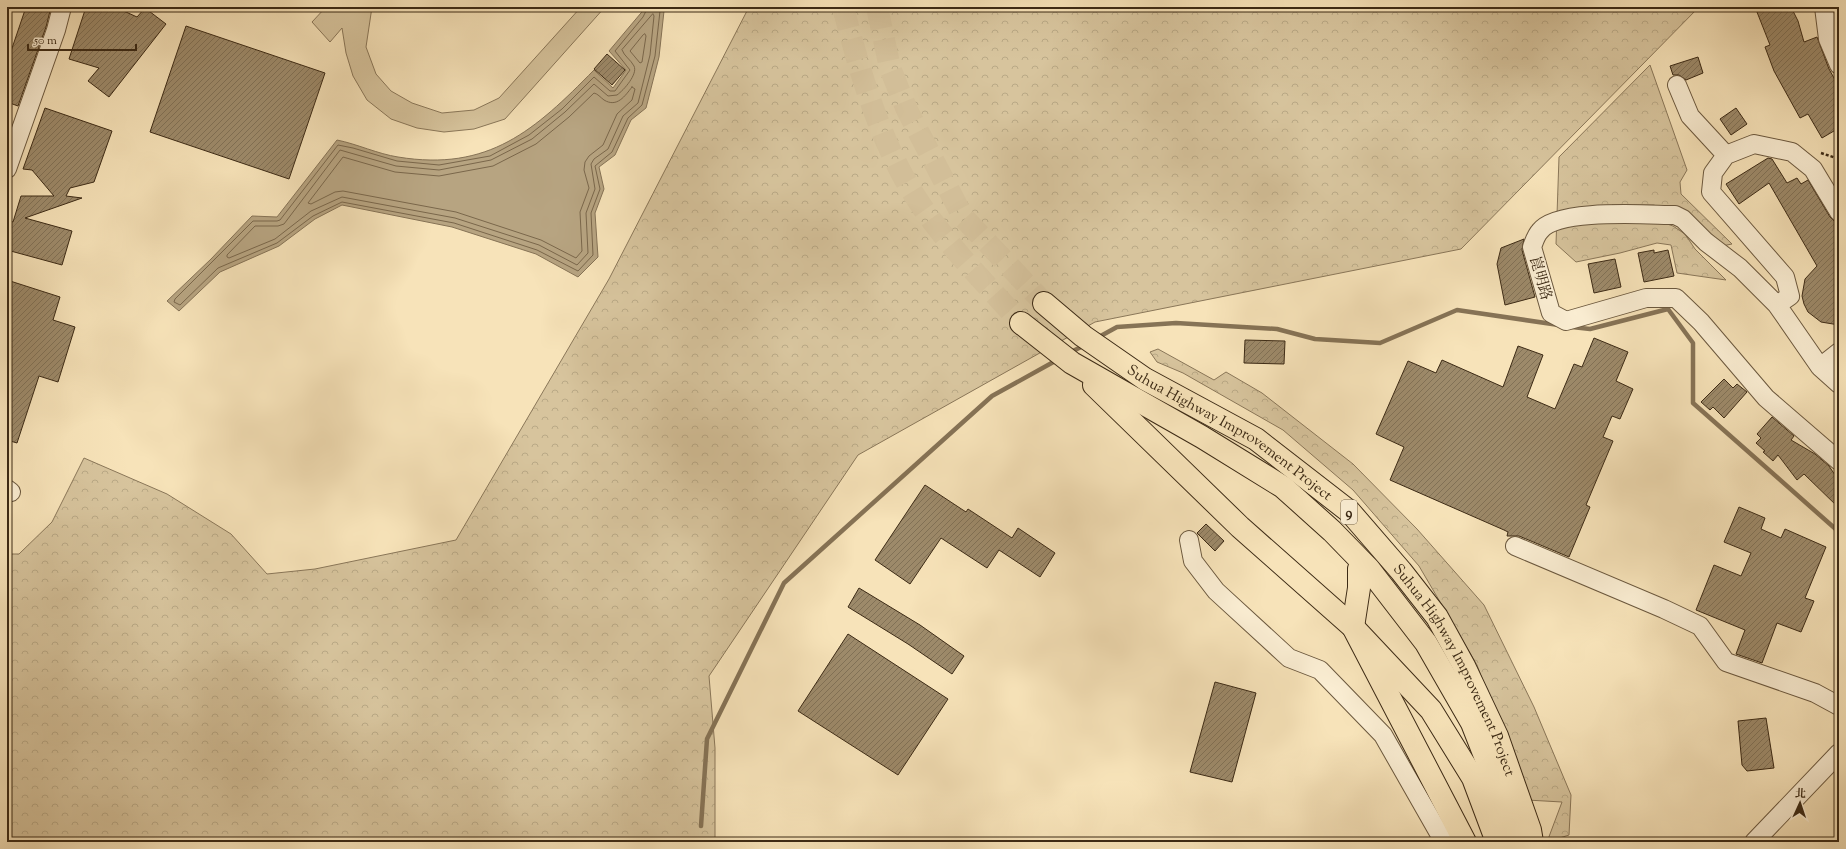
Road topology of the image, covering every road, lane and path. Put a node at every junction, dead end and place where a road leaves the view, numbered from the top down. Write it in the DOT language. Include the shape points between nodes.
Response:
graph roads {
  1 [pos="62,7"];
  2 [pos="1824,7"];
  3 [pos="1839,65"];
  4 [pos="1677,85"];
  5 [pos="1726,155"];
  6 [pos="7,169"];
  7 [pos="1839,212"];
  8 [pos="1044,303"];
  9 [pos="1777,305"];
  10 [pos="1020,323"];
  11 [pos="1839,352"];
  12 [pos="1072,363"];
  13 [pos="1820,366"];
  14 [pos="1839,384"];
  15 [pos="1839,461"];
  16 [pos="1189,540"];
  17 [pos="1515,546"];
  18 [pos="1358,568"];
  19 [pos="1353,627"];
  20 [pos="1839,706"];
  21 [pos="1472,723"];
  22 [pos="1839,753"];
  23 [pos="1518,838"];
  24 [pos="1444,842"];
  25 [pos="1465,842"];
  26 [pos="1754,842"];
  1 -- 6 [label="street"];
  2 -- 3 [label="street" via="1828,39"];
  4 -- 5 [label="street" via="1690,116"];
  5 -- 7 [label="street" via="1754,144 1792,152 1813,169"];
  5 -- 9 [label="street" via="1713,173 1711,192 1785,278 1790,296"];
  8 -- 23 [label="main road, Suhua Highway Improvement Project / 9" via="1083,336 1145,379 1256,440 1350,512 1437,617 1464,666 1497,736"];
  9 -- 13 [label="street, 崑明路"];
  9 -- 15 [label="street, 崑明路" via="1740,268 1675,215 1601,213 1560,219 1540,230 1532,248 1551,313 1566,321 1646,298 1676,298 1701,322 1766,398"];
  10 -- 12 [label="main road, Suhua Highway Improvement Project / 9"];
  11 -- 13 [label="street"];
  12 -- 18 [label="main road" via="1114,393 1241,468 1309,519"];
  12 -- 19 [label="main road" via="1240,527"];
  12 -- 21 [label="main road, Suhua Highway Improvement Project / 9" via="1202,437 1276,483 1326,526 1369,569 1426,643"];
  13 -- 14 [label="street, 崑明路"];
  16 -- 24 [label="street" via="1193,561 1216,590 1289,658 1320,670 1383,734"];
  17 -- 20 [label="street" via="1700,626 1726,662 1815,693"];
  18 -- 19 [label="main road" via="1359,588"];
  18 -- 21 [label="main road" via="1418,638"];
  19 -- 23 [label="main road" via="1432,710 1473,778"];
  19 -- 25 [label="main road"];
  21 -- 23 [label="main road, Suhua Highway Improvement Project / 9"];
  22 -- 26 [label="street"];
}
